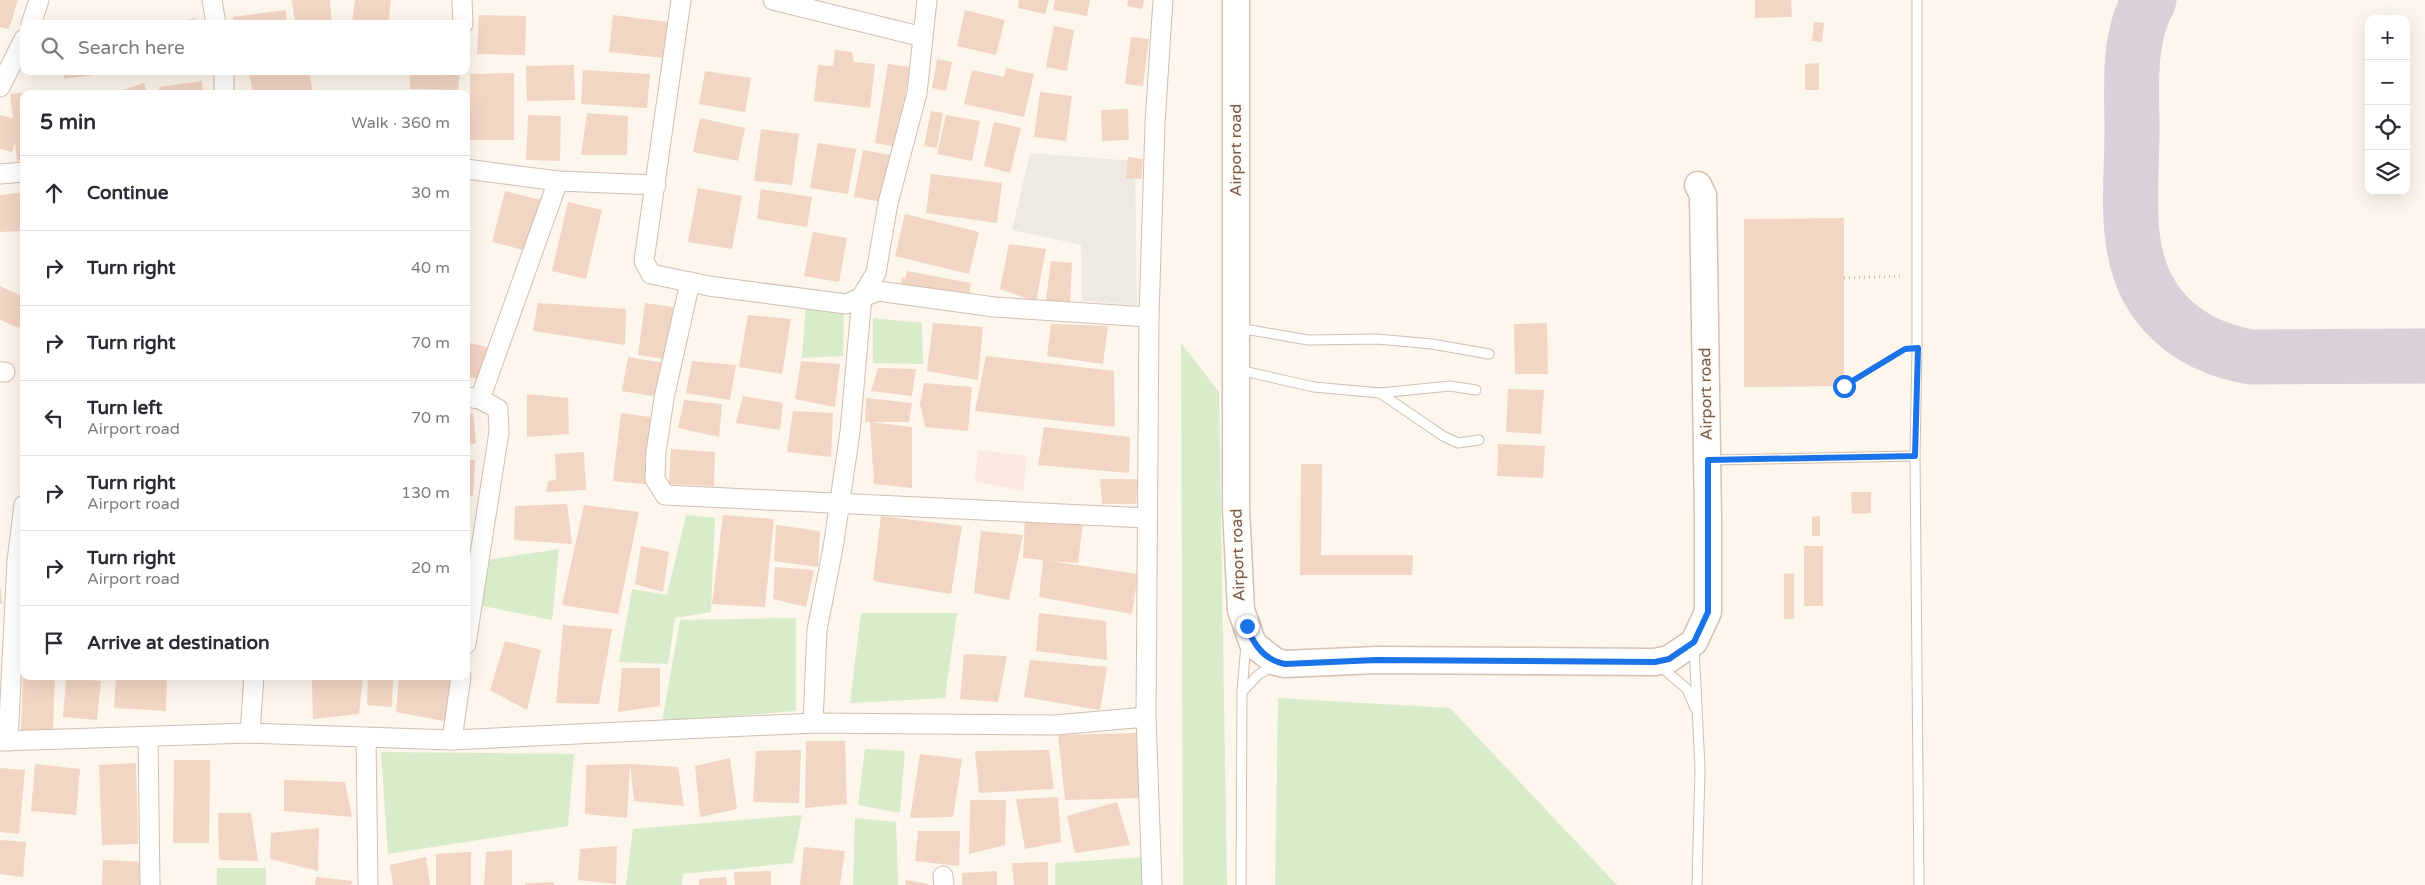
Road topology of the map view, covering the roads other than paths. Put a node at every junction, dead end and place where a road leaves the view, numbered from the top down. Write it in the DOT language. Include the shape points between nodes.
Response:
graph roads {
  1 [pos="39,0"];
  2 [pos="212,0"];
  3 [pos="462,0"];
  4 [pos="681,0"];
  5 [pos="773,0"];
  6 [pos="927,0"];
  7 [pos="1163,0"];
  8 [pos="1236,0"];
  9 [pos="1917,0"];
  10 [pos="32,20"];
  11 [pos="215,20"];
  12 [pos="463,20"];
  13 [pos="923,37"];
  14 [pos="20,47"];
  15 [pos="224,75"];
  16 [pos="0,87"];
  17 [pos="224,90"];
  18 [pos="470,170"];
  19 [pos="20,172"];
  20 [pos="0,174"];
  21 [pos="558,181"];
  22 [pos="656,185"];
  23 [pos="1698,185"];
  24 [pos="690,282"];
  25 [pos="862,296"];
  26 [pos="1150,317"];
  27 [pos="1236,328"];
  28 [pos="1489,354"];
  29 [pos="1236,369"];
  30 [pos="1476,390"];
  31 [pos="1380,393"];
  32 [pos="473,398"];
  33 [pos="1479,440"];
  34 [pos="1915,456"];
  35 [pos="1708,460"];
  36 [pos="838,503"];
  37 [pos="1147,518"];
  38 [pos="20,523"];
  39 [pos="9,562"];
  40 [pos="470,618"];
  41 [pos="1247,626"];
  42 [pos="1694,642"];
  43 [pos="1655,662"];
  44 [pos="1285,664"];
  45 [pos="254,680"];
  46 [pos="461,680"];
  47 [pos="1242,692"];
  48 [pos="1146,717"];
  49 [pos="813,723"];
  50 [pos="250,733"];
  51 [pos="148,737"];
  52 [pos="366,738"];
  53 [pos="452,740"];
  54 [pos="4,741"];
  55 [pos="1700,768"];
  56 [pos="150,885"];
  57 [pos="368,885"];
  58 [pos="1152,885"];
  59 [pos="1241,885"];
  60 [pos="1697,885"];
  61 [pos="1919,885"];
  1 -- 10 [label="street"];
  2 -- 11 [label="street"];
  3 -- 12 [label="street"];
  4 -- 22 [label="street"];
  5 -- 13 [label="street"];
  6 -- 13 [label="street"];
  7 -- 26 [label="street" via="1155,123"];
  8 -- 27 [label="main road, Airport road"];
  9 -- 34 [label="lane" via="1918,348"];
  13 -- 25 [label="street" via="917,93 888,202 876,273"];
  14 -- 16 [label="street"];
  15 -- 17 [label="street"];
  18 -- 21 [label="street"];
  19 -- 20 [label="street"];
  21 -- 22 [label="street"];
  21 -- 32 [label="street"];
  22 -- 24 [label="street" via="644,261 651,274"];
  23 -- 35 [label="main road, Airport road" via="1702,194"];
  24 -- 25 [label="street" via="846,304"];
  24 -- 36 [label="street" via="664,398 656,452 655,479 664,495"];
  25 -- 26 [label="street" via="878,291 994,307"];
  25 -- 36 [label="street" via="850,432"];
  26 -- 37 [label="street"];
  27 -- 28 [label="lane" via="1308,340 1378,339"];
  27 -- 29 [label="main road, Airport road"];
  29 -- 31 [label="lane" via="1314,387"];
  29 -- 41 [label="main road, Airport road" via="1237,536 1241,610"];
  30 -- 31 [label="lane" via="1450,386"];
  31 -- 33 [label="lane" via="1443,436 1458,443"];
  32 -- 40 [label="street" via="498,409 499,432"];
  34 -- 35 [label="lane"];
  34 -- 61 [label="lane"];
  35 -- 42 [label="main road, Airport road" via="1708,612"];
  36 -- 37 [label="street"];
  36 -- 49 [label="street" via="817,630"];
  37 -- 48 [label="street"];
  38 -- 39 [label="street"];
  39 -- 54 [label="street"];
  41 -- 44 [label="main road, Airport road" via="1253,644 1276,662"];
  41 -- 47 [label="lane"];
  42 -- 43 [label="main road" via="1669,659"];
  42 -- 55 [label="lane"];
  43 -- 44 [label="main road" via="1376,660"];
  43 -- 55 [label="lane" via="1687,689 1696,710"];
  44 -- 47 [label="lane" via="1264,670"];
  45 -- 50 [label="street"];
  46 -- 53 [label="street"];
  47 -- 59 [label="lane"];
  48 -- 49 [label="street" via="1055,725"];
  48 -- 58 [label="street"];
  49 -- 53 [label="street"];
  50 -- 51 [label="street"];
  50 -- 52 [label="street"];
  51 -- 54 [label="street"];
  51 -- 56 [label="street"];
  52 -- 53 [label="street"];
  52 -- 57 [label="street"];
  55 -- 60 [label="lane"];
}
